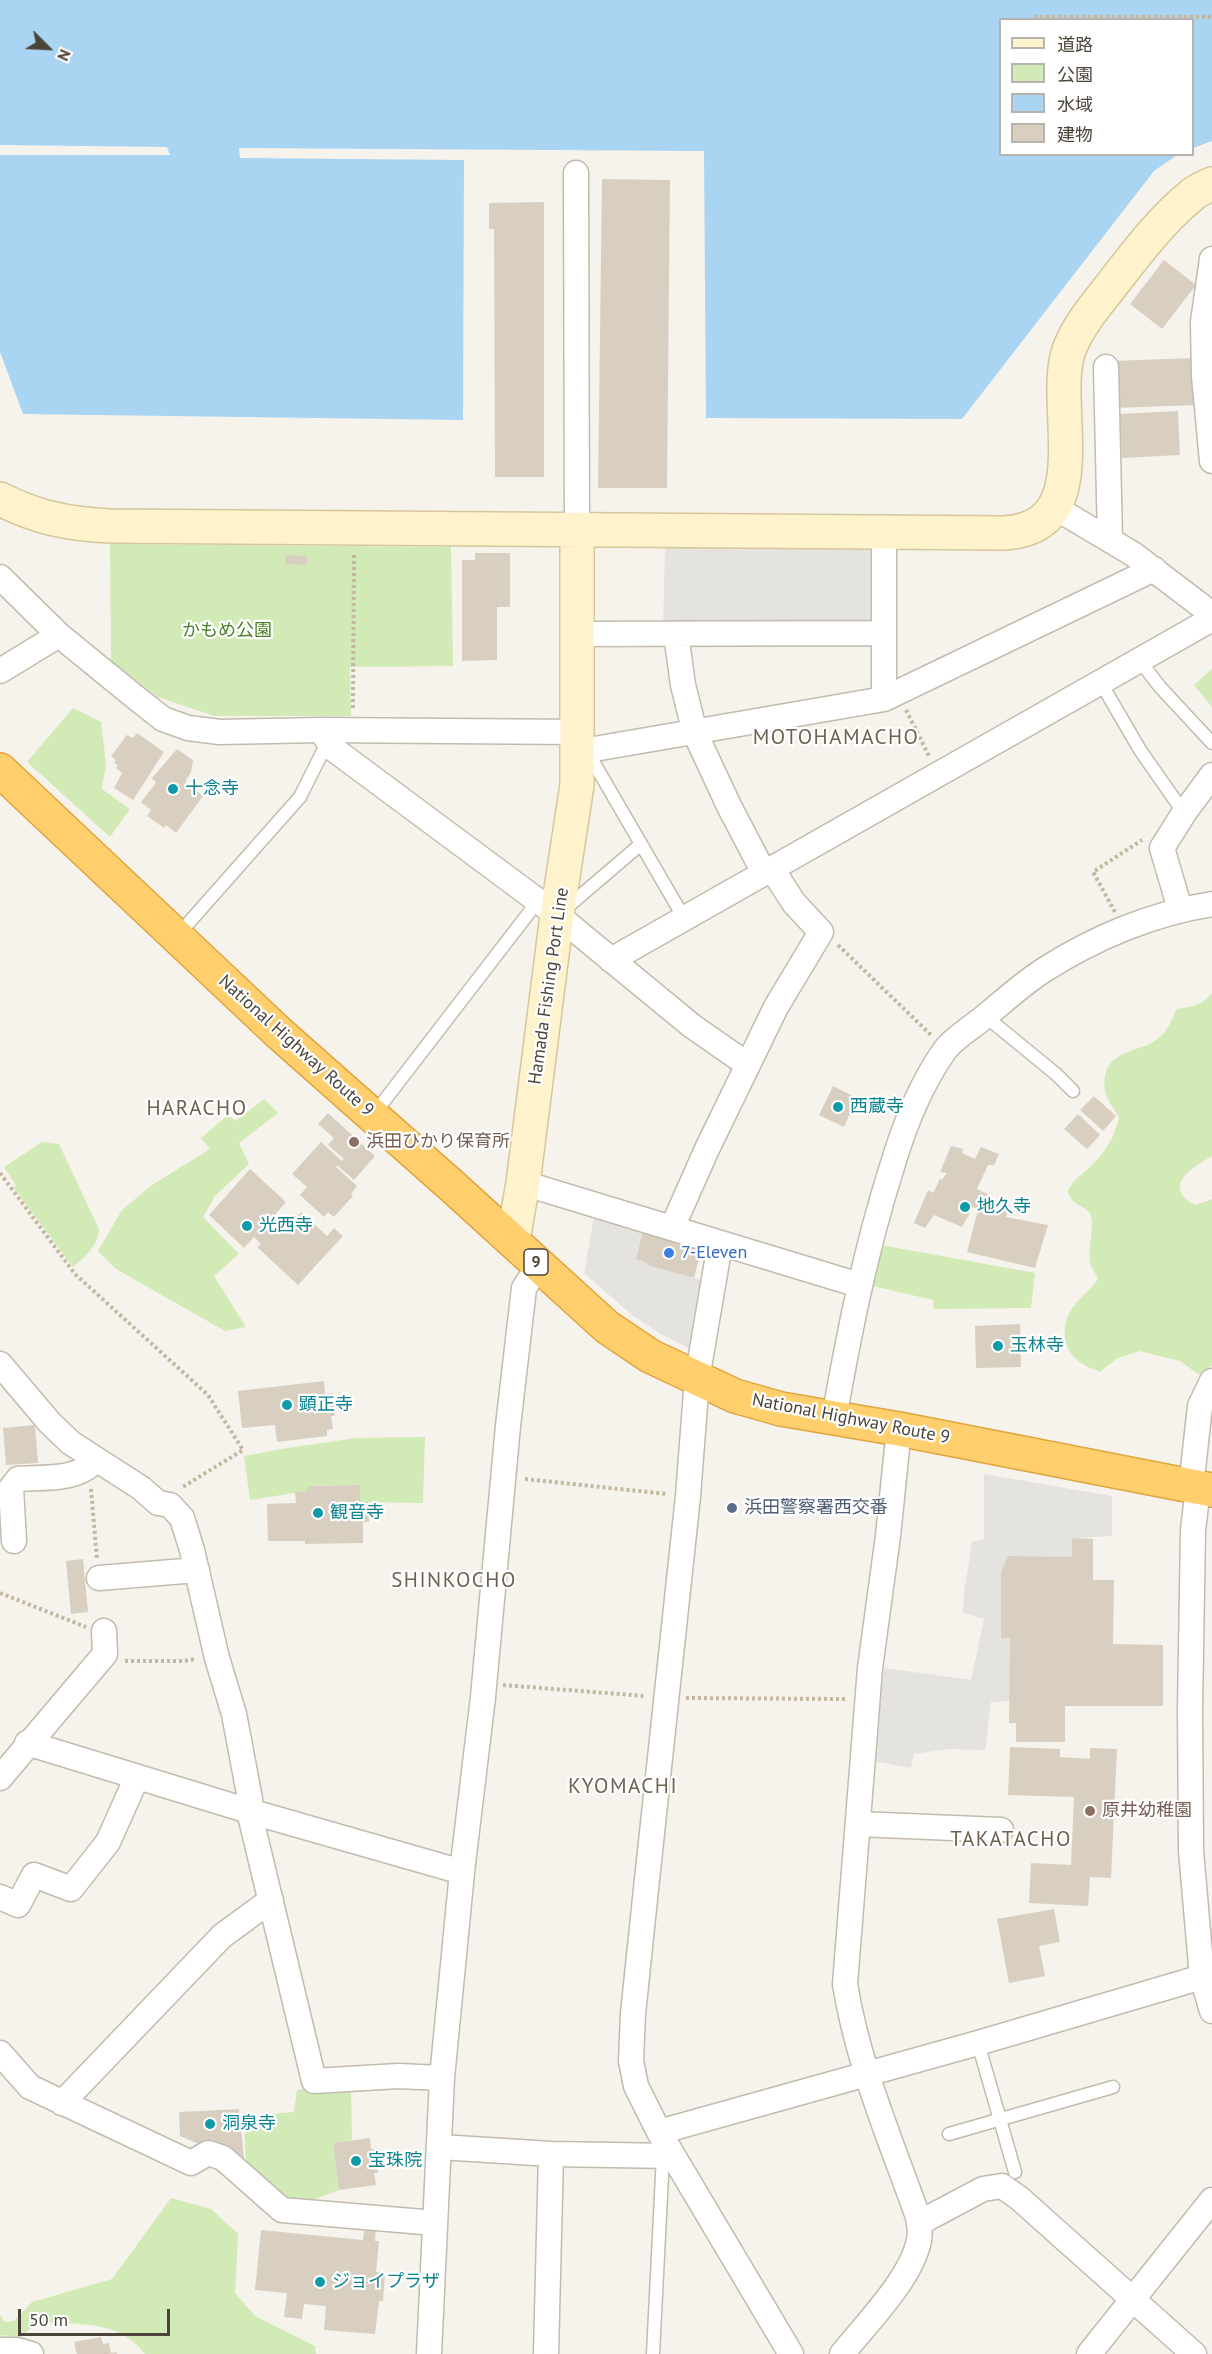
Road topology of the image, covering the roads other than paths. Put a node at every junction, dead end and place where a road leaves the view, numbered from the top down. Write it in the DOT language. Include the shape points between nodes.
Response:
graph roads {
  1 [pos="576,173"];
  2 [pos="1212,184"];
  3 [pos="1212,260"];
  4 [pos="1106,367"];
  5 [pos="1212,461"];
  6 [pos="0,499"];
  7 [pos="1054,507"];
  8 [pos="577,528"];
  9 [pos="884,533"];
  10 [pos="1110,539"];
  11 [pos="1154,569"];
  12 [pos="0,577"];
  13 [pos="1212,614"];
  14 [pos="1212,619"];
  15 [pos="884,633"];
  16 [pos="578,634"];
  17 [pos="676,634"];
  18 [pos="59,635"];
  19 [pos="1140,661"];
  20 [pos="0,671"];
  21 [pos="1101,683"];
  22 [pos="890,696"];
  23 [pos="695,733"];
  24 [pos="324,735"];
  25 [pos="1212,743"];
  26 [pos="581,745"];
  27 [pos="0,770"];
  28 [pos="1212,775"];
  29 [pos="1184,813"];
  30 [pos="641,844"];
  31 [pos="768,871"];
  32 [pos="1212,904"];
  33 [pos="548,908"];
  34 [pos="1180,909"];
  35 [pos="684,918"];
  36 [pos="176,936"];
  37 [pos="611,960"];
  38 [pos="985,1016"];
  39 [pos="748,1065"];
  40 [pos="1072,1091"];
  41 [pos="373,1115"];
  42 [pos="523,1183"];
  43 [pos="672,1228"];
  44 [pos="513,1240"];
  45 [pos="720,1244"];
  46 [pos="540,1265"];
  47 [pos="859,1286"];
  48 [pos="0,1364"];
  49 [pos="697,1379"];
  50 [pos="1212,1381"];
  51 [pos="834,1418"];
  52 [pos="899,1429"];
  53 [pos="92,1464"];
  54 [pos="1200,1488"];
  55 [pos="14,1541"];
  56 [pos="197,1570"];
  57 [pos="99,1578"];
  58 [pos="104,1643"];
  59 [pos="27,1743"];
  60 [pos="137,1777"];
  61 [pos="0,1778"];
  62 [pos="249,1811"];
  63 [pos="858,1824"];
  64 [pos="1001,1830"];
  65 [pos="462,1872"];
  66 [pos="0,1897"];
  67 [pos="271,1900"];
  68 [pos="1202,1977"];
  69 [pos="1212,2011"];
  70 [pos="978,2043"];
  71 [pos="0,2053"];
  72 [pos="867,2074"];
  73 [pos="442,2078"];
  74 [pos="1113,2087"];
  75 [pos="62,2103"];
  76 [pos="1000,2119"];
  77 [pos="659,2132"];
  78 [pos="950,2134"];
  79 [pos="440,2147"];
  80 [pos="551,2154"];
  81 [pos="668,2156"];
  82 [pos="1015,2172"];
  83 [pos="1212,2200"];
  84 [pos="435,2223"];
  85 [pos="919,2223"];
  86 [pos="1134,2299"];
  87 [pos="0,2350"];
  88 [pos="31,2354"];
  89 [pos="429,2354"];
  90 [pos="546,2354"];
  91 [pos="653,2354"];
  92 [pos="791,2354"];
  93 [pos="842,2354"];
  94 [pos="1089,2354"];
  95 [pos="1194,2354"];
  1 -- 8 [label="street"];
  2 -- 7 [label="street" via="1194,193 1163,223 1076,334 1065,367 1065,470"];
  3 -- 5 [label="street" via="1203,322"];
  4 -- 10 [label="street"];
  6 -- 8 [label="street" via="46,519 76,524"];
  7 -- 9 [label="street" via="1039,523 1014,533"];
  7 -- 10 [label="street"];
  8 -- 9 [label="street"];
  8 -- 16 [label="street, Hamada Fishing Port Line"];
  9 -- 15 [label="street"];
  10 -- 11 [label="street"];
  11 -- 13 [label="street"];
  11 -- 22 [label="street"];
  12 -- 18 [label="street"];
  14 -- 19 [label="street"];
  15 -- 17 [label="street"];
  15 -- 22 [label="street"];
  16 -- 17 [label="street"];
  16 -- 26 [label="street, Hamada Fishing Port Line"];
  17 -- 23 [label="street"];
  18 -- 20 [label="street"];
  18 -- 24 [label="street" via="163,719 188,728 220,732"];
  19 -- 21 [label="street"];
  19 -- 25 [label="lane"];
  21 -- 29 [label="lane" via="1140,750"];
  21 -- 31 [label="street"];
  22 -- 23 [label="street"];
  23 -- 26 [label="street"];
  23 -- 31 [label="street" via="729,806"];
  24 -- 26 [label="street" via="353,730"];
  24 -- 33 [label="street" via="332,748"];
  24 -- 36 [label="lane" via="300,797"];
  26 -- 30 [label="lane"];
  26 -- 33 [label="street, Hamada Fishing Port Line" via="578,785"];
  27 -- 36 [label="highway, National Highway Route 9 / 9"];
  28 -- 29 [label="street"];
  29 -- 34 [label="street" via="1162,848"];
  30 -- 33 [label="lane"];
  30 -- 35 [label="lane"];
  31 -- 35 [label="street"];
  31 -- 39 [label="street" via="821,932 776,1007"];
  32 -- 34 [label="street"];
  33 -- 37 [label="street"];
  33 -- 41 [label="lane"];
  33 -- 42 [label="street, Hamada Fishing Port Line"];
  34 -- 38 [label="street" via="1124,928 1063,958"];
  35 -- 37 [label="street"];
  36 -- 41 [label="highway, National Highway Route 9 / 9"];
  37 -- 39 [label="street" via="692,1026"];
  38 -- 40 [label="lane"];
  38 -- 47 [label="street" via="946,1048 920,1094 899,1142"];
  39 -- 43 [label="street"];
  41 -- 44 [label="highway, National Highway Route 9 / 9"];
  42 -- 43 [label="street"];
  42 -- 44 [label="street, Hamada Fishing Port Line"];
  43 -- 45 [label="street"];
  44 -- 46 [label="highway, National Highway Route 9 / 9"];
  45 -- 47 [label="street"];
  45 -- 49 [label="street"];
  46 -- 49 [label="highway, National Highway Route 9 / 9" via="607,1327 650,1356"];
  46 -- 65 [label="street" via="524,1288"];
  47 -- 51 [label="street"];
  48 -- 53 [label="street" via="50,1423"];
  49 -- 51 [label="highway, National Highway Route 9 / 9" via="735,1396"];
  49 -- 77 [label="street" via="631,2061 636,2086"];
  50 -- 54 [label="street" via="1200,1406"];
  51 -- 52 [label="highway, National Highway Route 9 / 9"];
  52 -- 54 [label="highway, National Highway Route 9 / 9"];
  52 -- 63 [label="street" via="870,1668"];
  53 -- 55 [label="street" via="69,1475 18,1479 11,1488"];
  53 -- 56 [label="street" via="141,1488 158,1503 170,1505 182,1518"];
  54 -- 68 [label="street" via="1193,1530 1190,1689 1191,1851"];
  56 -- 57 [label="street"];
  56 -- 62 [label="street" via="234,1714"];
  58 -- 59 [label="street"];
  59 -- 60 [label="street"];
  59 -- 61 [label="street"];
  60 -- 62 [label="street"];
  60 -- 66 [label="street" via="108,1842 71,1889 34,1875 18,1905"];
  62 -- 65 [label="street"];
  62 -- 67 [label="street"];
  63 -- 64 [label="street"];
  63 -- 72 [label="street" via="845,1984"];
  65 -- 73 [label="street"];
  67 -- 73 [label="street" via="314,2080"];
  67 -- 75 [label="street" via="222,1936"];
  68 -- 69 [label="street"];
  68 -- 70 [label="street"];
  70 -- 72 [label="street"];
  70 -- 76 [label="lane"];
  71 -- 75 [label="street" via="30,2087"];
  72 -- 77 [label="street"];
  72 -- 85 [label="street"];
  73 -- 79 [label="street"];
  74 -- 76 [label="lane"];
  75 -- 84 [label="street" via="191,2163 208,2152 223,2158 282,2210"];
  76 -- 78 [label="lane"];
  76 -- 82 [label="lane"];
  77 -- 81 [label="street"];
  79 -- 80 [label="street"];
  79 -- 84 [label="street"];
  80 -- 81 [label="street"];
  80 -- 90 [label="street"];
  81 -- 91 [label="lane"];
  81 -- 92 [label="street"];
  83 -- 86 [label="street"];
  84 -- 89 [label="street"];
  85 -- 86 [label="street" via="983,2189 1002,2186"];
  85 -- 93 [label="street" via="920,2238 907,2270"];
  86 -- 94 [label="street"];
  86 -- 95 [label="street"];
  87 -- 88 [label="street"];
}
